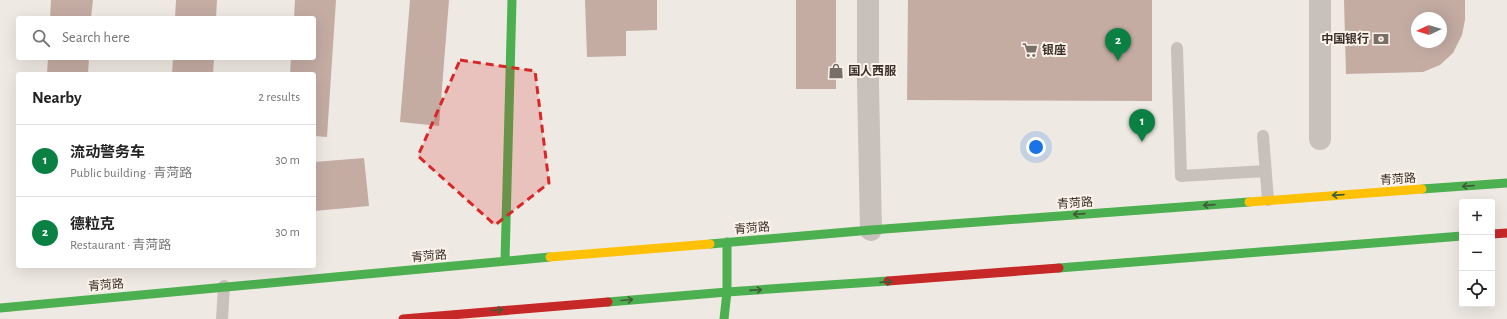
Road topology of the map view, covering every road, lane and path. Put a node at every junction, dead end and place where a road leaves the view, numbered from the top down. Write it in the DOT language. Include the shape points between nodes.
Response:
graph roads {
  1 [pos="512,0"];
  2 [pos="868,0"];
  3 [pos="1320,0"];
  4 [pos="1177,48"];
  5 [pos="1263,136"];
  6 [pos="1320,139"];
  7 [pos="1265,171"];
  8 [pos="1507,183"];
  9 [pos="1268,200"];
  10 [pos="871,230"];
  11 [pos="1507,233"];
  12 [pos="1495,234"];
  13 [pos="1459,236"];
  14 [pos="727,242"];
  15 [pos="505,261"];
  16 [pos="224,286"];
  17 [pos="727,292"];
  18 [pos="0,308"];
  19 [pos="222,319"];
  20 [pos="403,319"];
  21 [pos="724,319"];
  1 -- 15 [label="main road"];
  2 -- 10 [label="street"];
  3 -- 6 [label="street"];
  4 -- 7 [label="lane" via="1181,176"];
  5 -- 7 [label="lane"];
  7 -- 9 [label="lane"];
  8 -- 9 [label="main road, 青菏路, one-way"];
  9 -- 10 [label="main road, 青菏路, one-way"];
  10 -- 14 [label="main road, 青菏路"];
  11 -- 12 [label="main road"];
  17 -- 13 [label="main road, one-way"];
  14 -- 15 [label="main road, 青菏路"];
  14 -- 17 [label="main road"];
  15 -- 16 [label="main road, 青菏路"];
  16 -- 18 [label="main road, 青菏路"];
  16 -- 19 [label="lane"];
  20 -- 17 [label="main road, one-way"];
  17 -- 21 [label="main road"];
}
